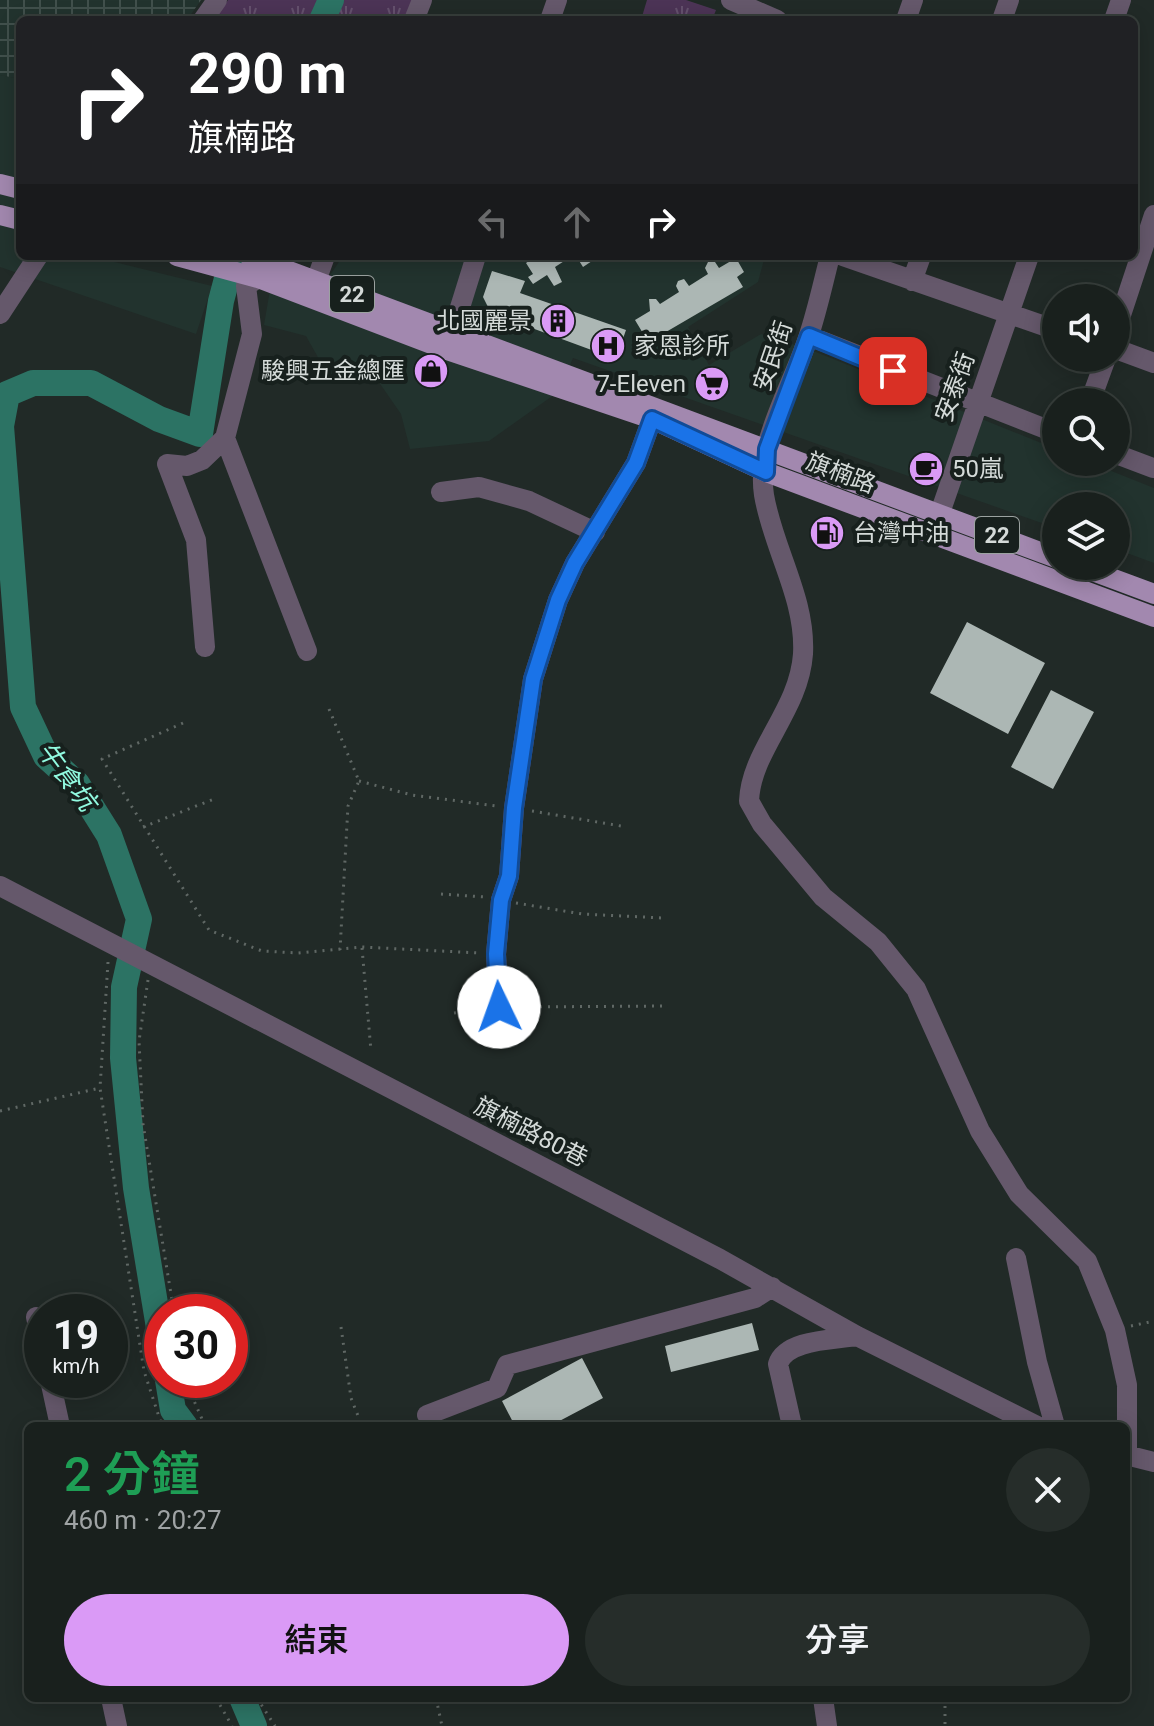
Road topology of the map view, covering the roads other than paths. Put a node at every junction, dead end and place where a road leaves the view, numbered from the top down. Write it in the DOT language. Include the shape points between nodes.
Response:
graph roads {
  1 [pos="736,6"];
  2 [pos="765,16"];
  3 [pos="1154,215"];
  4 [pos="35,260"];
  5 [pos="195,260"];
  6 [pos="324,260"];
  7 [pos="475,260"];
  8 [pos="829,260"];
  9 [pos="854,260"];
  10 [pos="920,260"];
  11 [pos="1028,260"];
  12 [pos="250,266"];
  13 [pos="316,281"];
  14 [pos="912,281"];
  15 [pos="1130,288"];
  16 [pos="0,314"];
  17 [pos="1008,315"];
  18 [pos="1042,326"];
  19 [pos="453,330"];
  20 [pos="809,336"];
  21 [pos="447,350"];
  22 [pos="1130,354"];
  23 [pos="1154,363"];
  24 [pos="977,405"];
  25 [pos="652,419"];
  26 [pos="1042,428"];
  27 [pos="225,438"];
  28 [pos="767,449"];
  29 [pos="1130,459"];
  30 [pos="1153,468"];
  31 [pos="766,472"];
  32 [pos="441,492"];
  33 [pos="937,513"];
  34 [pos="595,532"];
  35 [pos="932,536"];
  36 [pos="1042,553"];
  37 [pos="1116,580"];
  38 [pos="1154,594"];
  39 [pos="1154,617"];
  40 [pos="205,647"];
  41 [pos="307,651"];
  42 [pos="0,886"];
  43 [pos="499,1007"];
  44 [pos="1016,1258"];
  45 [pos="772,1287"];
  46 [pos="857,1336"];
  47 [pos="54,1398"];
  48 [pos="427,1415"];
  49 [pos="59,1422"];
  50 [pos="791,1422"];
  51 [pos="1029,1422"];
  52 [pos="1054,1422"];
  53 [pos="1126,1422"];
  54 [pos="1130,1456"];
  55 [pos="1154,1462"];
  56 [pos="112,1702"];
  57 [pos="824,1702"];
  58 [pos="117,1726"];
  59 [pos="827,1726"];
  1 -- 2 [label="street"];
  3 -- 15 [label="street"];
  4 -- 16 [label="street"];
  5 -- 12 [label="main road, 22"];
  6 -- 13 [label="street"];
  7 -- 19 [label="street"];
  8 -- 20 [label="street, 安民街"];
  9 -- 14 [label="street"];
  10 -- 14 [label="street"];
  11 -- 17 [label="street, 安泰街"];
  12 -- 13 [label="main road, 旗楠路 / 22"];
  12 -- 21 [label="main road, 旗楠路 / 22"];
  12 -- 27 [label="street" via="246,286 252,334"];
  13 -- 19 [label="main road, 旗楠路 / 22"];
  14 -- 17 [label="street"];
  17 -- 18 [label="street"];
  17 -- 24 [label="street, 安泰街"];
  19 -- 21 [label="street"];
  19 -- 28 [label="main road, 旗楠路 / 22"];
  20 -- 24 [label="street"];
  20 -- 28 [label="street, 安民街"];
  21 -- 25 [label="main road, 旗楠路 / 22"];
  22 -- 23 [label="street"];
  24 -- 26 [label="street"];
  24 -- 33 [label="street, 安泰街"];
  25 -- 31 [label="main road, 旗楠路 / 22"];
  25 -- 34 [label="street" via="636,463"];
  27 -- 40 [label="street" via="211,456 187,466 167,464 196,540"];
  27 -- 41 [label="street"];
  28 -- 31 [label="street, 安民街"];
  28 -- 33 [label="main road, 旗楠路 / 22"];
  29 -- 30 [label="street"];
  31 -- 35 [label="main road, 旗楠路 / 22"];
  31 -- 53 [label="street, 安民街" via="764,494 794,593 803,656 795,696 757,768 749,801 823,897 878,942 916,989 980,1131 1019,1194 1087,1261 1115,1330 1127,1385"];
  32 -- 34 [label="street" via="479,487 529,501"];
  33 -- 35 [label="street, 安泰街"];
  33 -- 36 [label="main road, 旗楠路 / 22"];
  34 -- 43 [label="street" via="558,600 533,679 509,876 501,900"];
  35 -- 39 [label="main road, 旗楠路 / 22"];
  37 -- 38 [label="main road"];
  42 -- 45 [label="street, 旗楠路80巷"];
  44 -- 52 [label="street"];
  45 -- 46 [label="street, 旗楠路80巷"];
  45 -- 48 [label="street" via="755,1298 507,1365 497,1388"];
  46 -- 50 [label="street" via="792,1348 780,1357"];
  46 -- 51 [label="street, 旗楠路80巷"];
  47 -- 49 [label="street"];
  54 -- 55 [label="street"];
  56 -- 58 [label="street"];
  57 -- 59 [label="street"];
}
